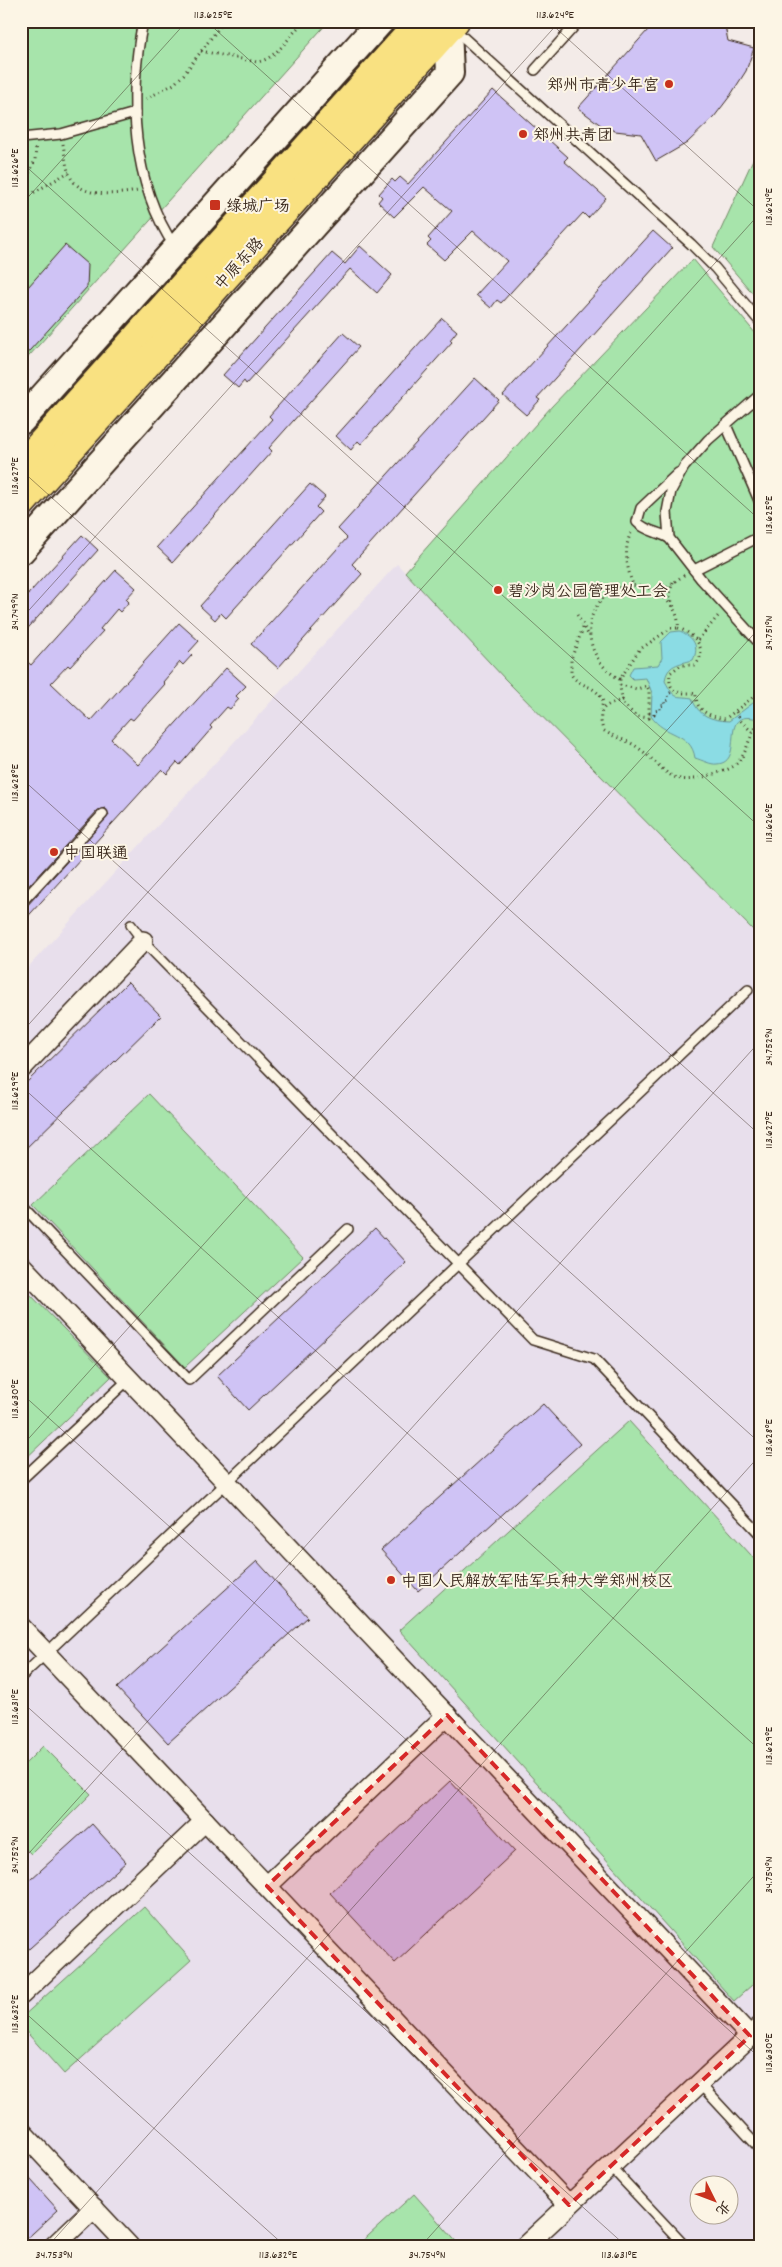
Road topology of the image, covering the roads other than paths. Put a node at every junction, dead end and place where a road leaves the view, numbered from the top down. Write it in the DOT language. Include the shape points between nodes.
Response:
graph roads {
  1 [pos="143,21"];
  2 [pos="381,21"];
  3 [pos="421,21"];
  4 [pos="579,21"];
  5 [pos="451,25"];
  6 [pos="535,70"];
  7 [pos="134,109"];
  8 [pos="21,138"];
  9 [pos="176,249"];
  10 [pos="761,323"];
  11 [pos="761,394"];
  12 [pos="23,417"];
  13 [pos="726,425"];
  14 [pos="48,436"];
  15 [pos="21,466"];
  16 [pos="684,468"];
  17 [pos="21,504"];
  18 [pos="761,505"];
  19 [pos="761,536"];
  20 [pos="669,538"];
  21 [pos="21,551"];
  22 [pos="694,570"];
  23 [pos="761,646"];
  24 [pos="103,814"];
  25 [pos="21,903"];
  26 [pos="131,925"];
  27 [pos="143,942"];
  28 [pos="748,990"];
  29 [pos="21,1069"];
  30 [pos="21,1204"];
  31 [pos="348,1229"];
  32 [pos="460,1263"];
  33 [pos="21,1265"];
  34 [pos="129,1379"];
  35 [pos="21,1480"];
  36 [pos="226,1482"];
  37 [pos="761,1535"];
  38 [pos="21,1627"];
  39 [pos="46,1653"];
  40 [pos="21,1677"];
  41 [pos="447,1715"];
  42 [pos="205,1821"];
  43 [pos="267,1886"];
  44 [pos="21,1995"];
  45 [pos="755,2031"];
  46 [pos="699,2084"];
  47 [pos="21,2131"];
  48 [pos="761,2150"];
  49 [pos="610,2166"];
  50 [pos="569,2205"];
  51 [pos="94,2208"];
  52 [pos="54,2246"];
  53 [pos="129,2246"];
  54 [pos="525,2246"];
  55 [pos="685,2246"];
  1 -- 7 [label="lane"];
  2 -- 9 [label="street"];
  3 -- 14 [label="main road, 中原东路"];
  4 -- 6 [label="lane"];
  5 -- 10 [label="lane" via="715,268"];
  5 -- 17 [label="main road, 中原东路"];
  5 -- 21 [label="street" via="450,73"];
  7 -- 8 [label="lane" via="61,134"];
  7 -- 9 [label="lane" via="148,190 161,227"];
  9 -- 12 [label="street"];
  11 -- 13 [label="lane"];
  12 -- 14 [label="street"];
  13 -- 16 [label="lane"];
  13 -- 18 [label="lane"];
  14 -- 15 [label="main road, 中原东路"];
  16 -- 20 [label="lane" via="671,491 667,512"];
  16 -- 20 [label="lane" via="641,508 637,522 642,528"];
  19 -- 22 [label="lane"];
  20 -- 22 [label="lane"];
  22 -- 23 [label="lane"];
  24 -- 25 [label="lane"];
  26 -- 27 [label="lane"];
  27 -- 29 [label="street"];
  27 -- 32 [label="lane"];
  28 -- 32 [label="lane"];
  30 -- 31 [label="lane" via="189,1380"];
  32 -- 36 [label="lane"];
  32 -- 37 [label="lane" via="533,1340 594,1360"];
  33 -- 34 [label="street"];
  34 -- 35 [label="lane"];
  34 -- 36 [label="street"];
  36 -- 39 [label="lane"];
  36 -- 41 [label="street"];
  38 -- 39 [label="street"];
  39 -- 40 [label="lane"];
  39 -- 42 [label="street"];
  41 -- 43 [label="street"];
  41 -- 45 [label="street"];
  42 -- 43 [label="street"];
  42 -- 44 [label="street"];
  43 -- 50 [label="street"];
  45 -- 46 [label="street"];
  46 -- 48 [label="lane"];
  46 -- 49 [label="street"];
  47 -- 51 [label="street"];
  49 -- 50 [label="street"];
  49 -- 55 [label="lane"];
  50 -- 54 [label="street"];
  51 -- 52 [label="street"];
  51 -- 53 [label="street"];
}
